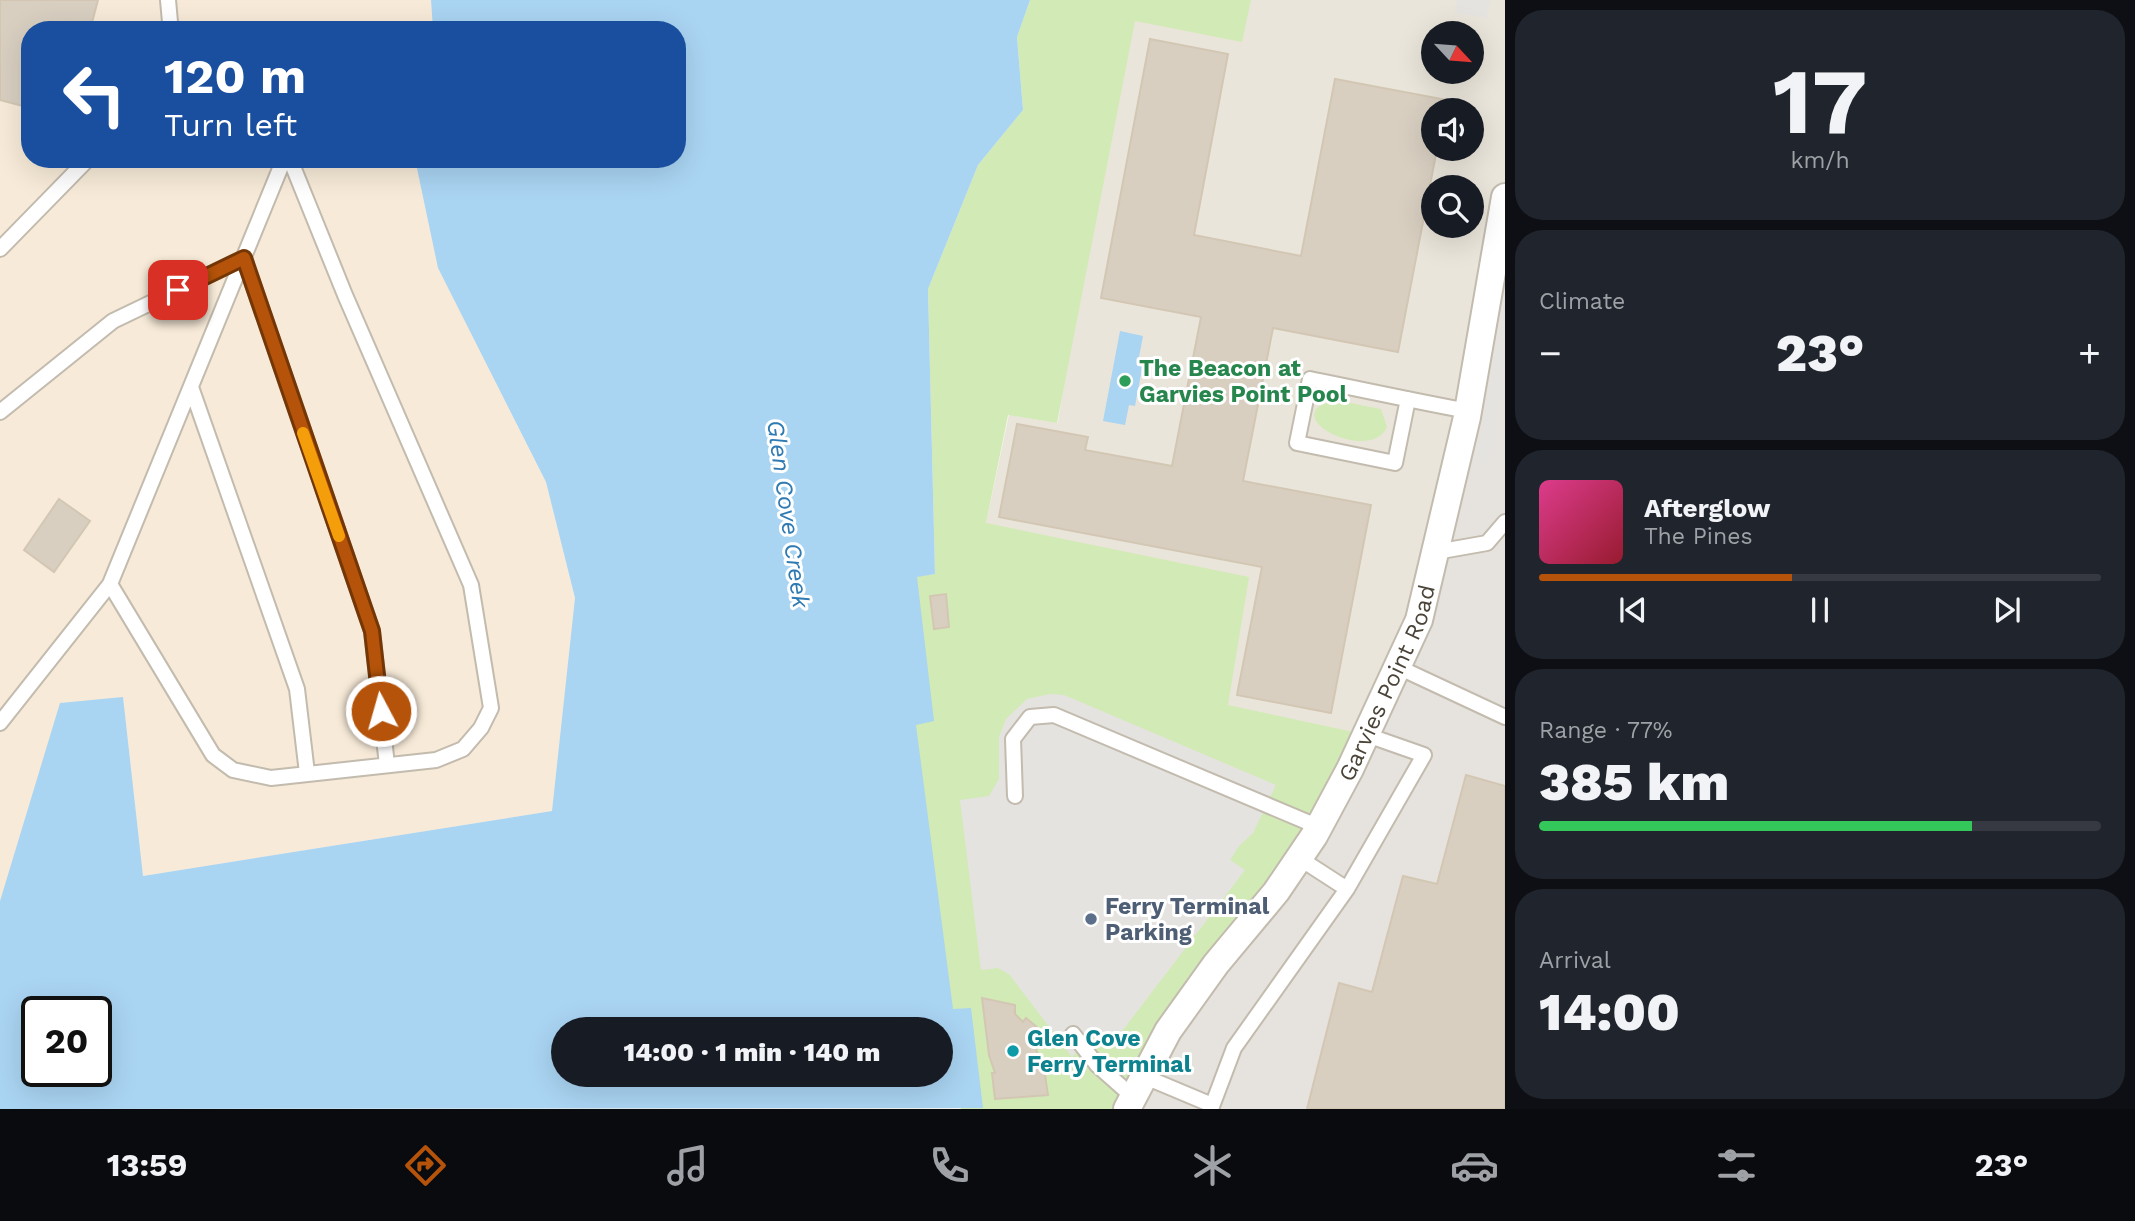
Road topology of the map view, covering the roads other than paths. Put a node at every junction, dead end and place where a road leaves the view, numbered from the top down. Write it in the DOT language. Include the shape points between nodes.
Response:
graph roads {
  1 [pos="168,0"];
  2 [pos="170,21"];
  3 [pos="79,168"];
  4 [pos="280,168"];
  5 [pos="294,168"];
  6 [pos="1505,197"];
  7 [pos="0,249"];
  8 [pos="244,258"];
  9 [pos="191,387"];
  10 [pos="1408,398"];
  11 [pos="1468,411"];
  12 [pos="0,412"];
  13 [pos="1505,522"];
  14 [pos="1436,552"];
  15 [pos="110,584"];
  16 [pos="1398,667"];
  17 [pos="1505,717"];
  18 [pos="0,723"];
  19 [pos="1367,735"];
  20 [pos="387,765"];
  21 [pos="307,774"];
  22 [pos="1015,796"];
  23 [pos="1319,827"];
  24 [pos="1299,858"];
  25 [pos="1347,889"];
  26 [pos="1073,1034"];
  27 [pos="1134,1094"];
  28 [pos="1212,1107"];
  1 -- 2 [label="lane"];
  3 -- 7 [label="lane"];
  4 -- 8 [label="lane"];
  5 -- 20 [label="lane" via="471,585 491,708 463,749 436,760"];
  6 -- 11 [label="street, Garvies Point Road"];
  8 -- 9 [label="lane"];
  8 -- 12 [label="lane" via="113,321"];
  8 -- 20 [label="lane" via="372,631"];
  9 -- 15 [label="lane"];
  9 -- 21 [label="lane" via="297,689"];
  10 -- 10 [label="lane" via="1310,379 1297,443 1395,463"];
  10 -- 11 [label="lane"];
  11 -- 14 [label="street, Garvies Point Road"];
  13 -- 14 [label="lane" via="1487,543"];
  14 -- 16 [label="street, Garvies Point Road" via="1419,620"];
  15 -- 18 [label="lane"];
  15 -- 21 [label="lane" via="213,755 233,770 253,776"];
  16 -- 17 [label="lane"];
  16 -- 19 [label="street, Garvies Point Road"];
  19 -- 23 [label="street, Garvies Point Road"];
  19 -- 25 [label="lane" via="1424,755"];
  20 -- 21 [label="lane"];
  22 -- 23 [label="lane" via="1013,738 1030,718 1054,715"];
  23 -- 24 [label="street, Garvies Point Road"];
  24 -- 25 [label="lane"];
  24 -- 27 [label="street, Garvies Point Road" via="1192,997"];
  25 -- 28 [label="lane" via="1234,1048"];
  26 -- 27 [label="lane" via="1097,1065"];
  27 -- 28 [label="lane"];
}
